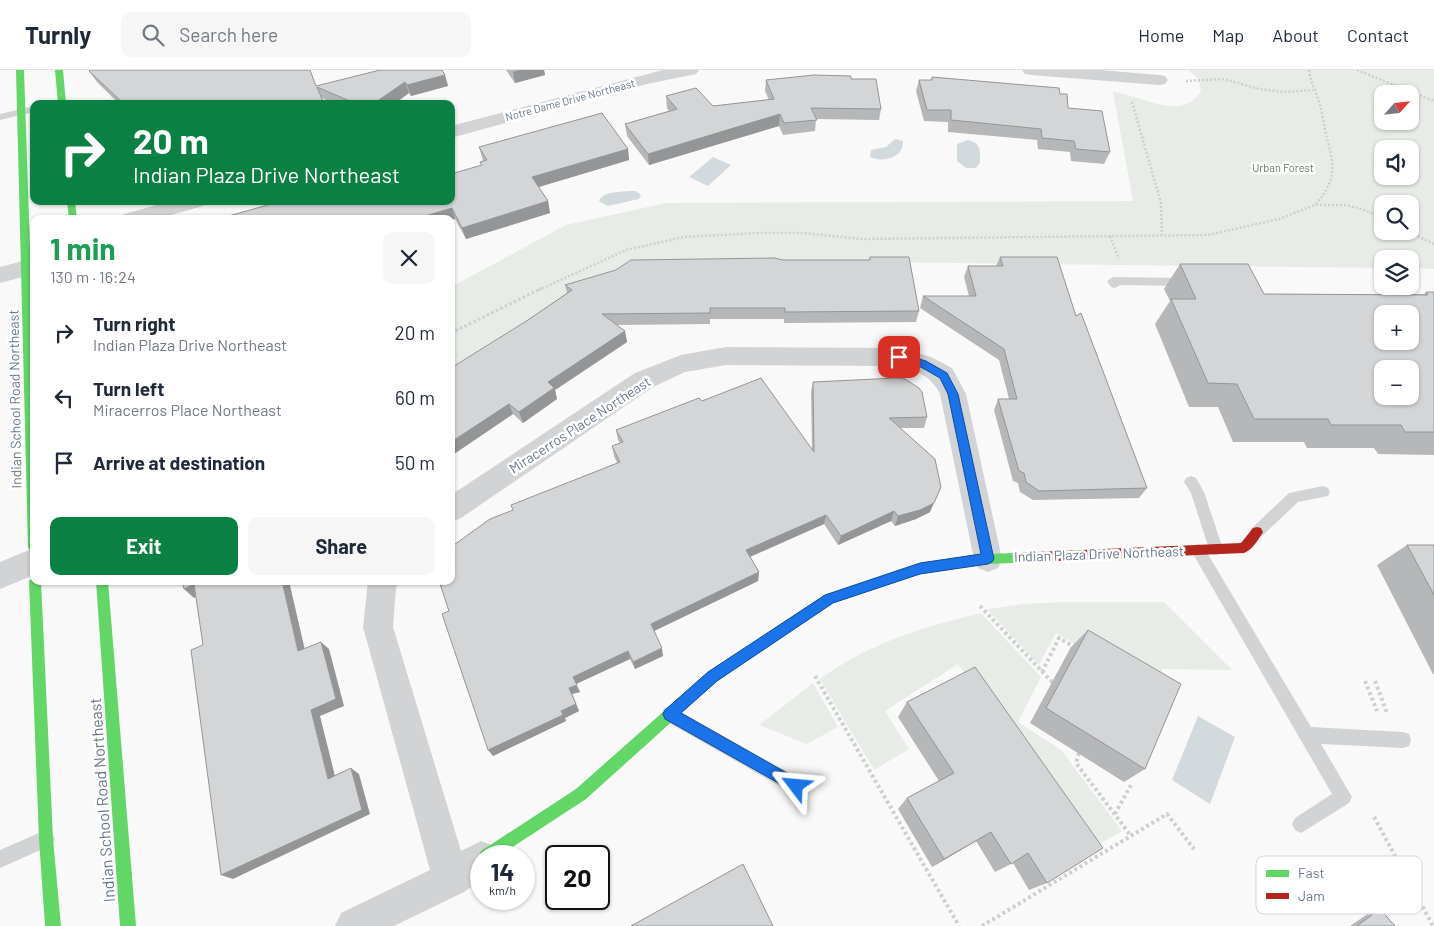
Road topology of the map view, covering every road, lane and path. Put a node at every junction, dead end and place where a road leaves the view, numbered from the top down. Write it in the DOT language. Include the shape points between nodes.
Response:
graph roads {
  1 [pos="20,70"];
  2 [pos="59,70"];
  3 [pos="690,70"];
  4 [pos="1031,70"];
  5 [pos="1309,70"];
  6 [pos="1357,70"];
  7 [pos="1125,77"];
  8 [pos="1159,80"];
  9 [pos="1314,90"];
  10 [pos="59,100"];
  11 [pos="1434,101"];
  12 [pos="30,110"];
  13 [pos="21,112"];
  14 [pos="0,117"];
  15 [pos="455,131"];
  16 [pos="182,205"];
  17 [pos="1315,206"];
  18 [pos="1374,214"];
  19 [pos="145,215"];
  20 [pos="1162,235"];
  21 [pos="1419,236"];
  22 [pos="1434,244"];
  23 [pos="30,265"];
  24 [pos="0,275"];
  25 [pos="1202,282"];
  26 [pos="1115,284"];
  27 [pos="455,331"];
  28 [pos="1191,482"];
  29 [pos="1323,492"];
  30 [pos="455,507"];
  31 [pos="1258,532"];
  32 [pos="1198,550"];
  33 [pos="1216,550"];
  34 [pos="988,559"];
  35 [pos="30,563"];
  36 [pos="0,576"];
  37 [pos="35,585"];
  38 [pos="102,585"];
  39 [pos="381,585"];
  40 [pos="980,606"];
  41 [pos="1083,652"];
  42 [pos="1042,672"];
  43 [pos="815,676"];
  44 [pos="1365,681"];
  45 [pos="1375,681"];
  46 [pos="1058,686"];
  47 [pos="670,714"];
  48 [pos="1380,717"];
  49 [pos="1389,718"];
  50 [pos="1306,735"];
  51 [pos="1403,740"];
  52 [pos="1079,753"];
  53 [pos="1131,785"];
  54 [pos="796,786"];
  55 [pos="1115,814"];
  56 [pos="1374,817"];
  57 [pos="1301,824"];
  58 [pos="1131,836"];
  59 [pos="46,838"];
  60 [pos="503,845"];
  61 [pos="1194,849"];
  62 [pos="1395,856"];
  63 [pos="0,859"];
  64 [pos="470,866"];
  65 [pos="451,879"];
  66 [pos="1422,907"];
  67 [pos="53,926"];
  68 [pos="128,926"];
  69 [pos="354,926"];
  70 [pos="959,926"];
  71 [pos="982,926"];
  72 [pos="1432,926"];
  1 -- 13 [label="street, Indian School Road Northeast"];
  2 -- 10 [label="street"];
  3 -- 15 [label="street, Notre Dame Drive Northeast" via="645,79"];
  4 -- 7 [label="street"];
  5 -- 9 [label="path"];
  6 -- 11 [label="path"];
  7 -- 8 [label="street"];
  7 -- 20 [label="path" via="1161,203"];
  8 -- 9 [label="path" via="1224,80 1259,90"];
  9 -- 17 [label="path" via="1334,156 1333,175 1325,195"];
  12 -- 13 [label="lane"];
  13 -- 14 [label="lane"];
  13 -- 23 [label="street, Indian School Road Northeast"];
  16 -- 19 [label="street"];
  17 -- 18 [label="path" via="1346,205"];
  17 -- 20 [label="path" via="1279,219 1208,235"];
  20 -- 27 [label="path" via="861,239 794,233 684,237 626,250"];
  21 -- 22 [label="path"];
  23 -- 24 [label="street"];
  25 -- 26 [label="lane" via="1113,281"];
  28 -- 33 [label="lane"];
  29 -- 31 [label="lane" via="1294,497"];
  30 -- 34 [label="street, Miracerros Place Northeast" via="644,380 681,364 726,356 899,357 922,363 943,375 953,394"];
  31 -- 33 [label="street, Indian Plaza Drive Northeast" via="1244,548"];
  32 -- 33 [label="street, Indian Plaza Drive Northeast"];
  32 -- 34 [label="street, Indian Plaza Drive Northeast"];
  32 -- 50 [label="lane"];
  34 -- 47 [label="street, Indian Plaza Drive Northeast" via="920,568 829,599 712,677"];
  35 -- 36 [label="street"];
  37 -- 59 [label="street"];
  38 -- 68 [label="street, Indian School Road Northeast"];
  39 -- 65 [label="street" via="378,627"];
  40 -- 42 [label="path"];
  41 -- 42 [label="path" via="1059,638"];
  42 -- 46 [label="path"];
  43 -- 70 [label="path"];
  44 -- 48 [label="path"];
  45 -- 49 [label="path"];
  47 -- 54 [label="lane"];
  47 -- 60 [label="street, Indian Plaza Drive Northeast" via="581,794"];
  50 -- 51 [label="lane"];
  50 -- 57 [label="lane" via="1343,798"];
  52 -- 55 [label="path" via="1076,763"];
  53 -- 55 [label="path"];
  55 -- 58 [label="path"];
  56 -- 62 [label="path"];
  58 -- 61 [label="path" via="1167,814"];
  58 -- 71 [label="path"];
  59 -- 63 [label="lane"];
  59 -- 67 [label="street"];
  64 -- 65 [label="street"];
  65 -- 69 [label="street"];
  66 -- 72 [label="path"];
}
